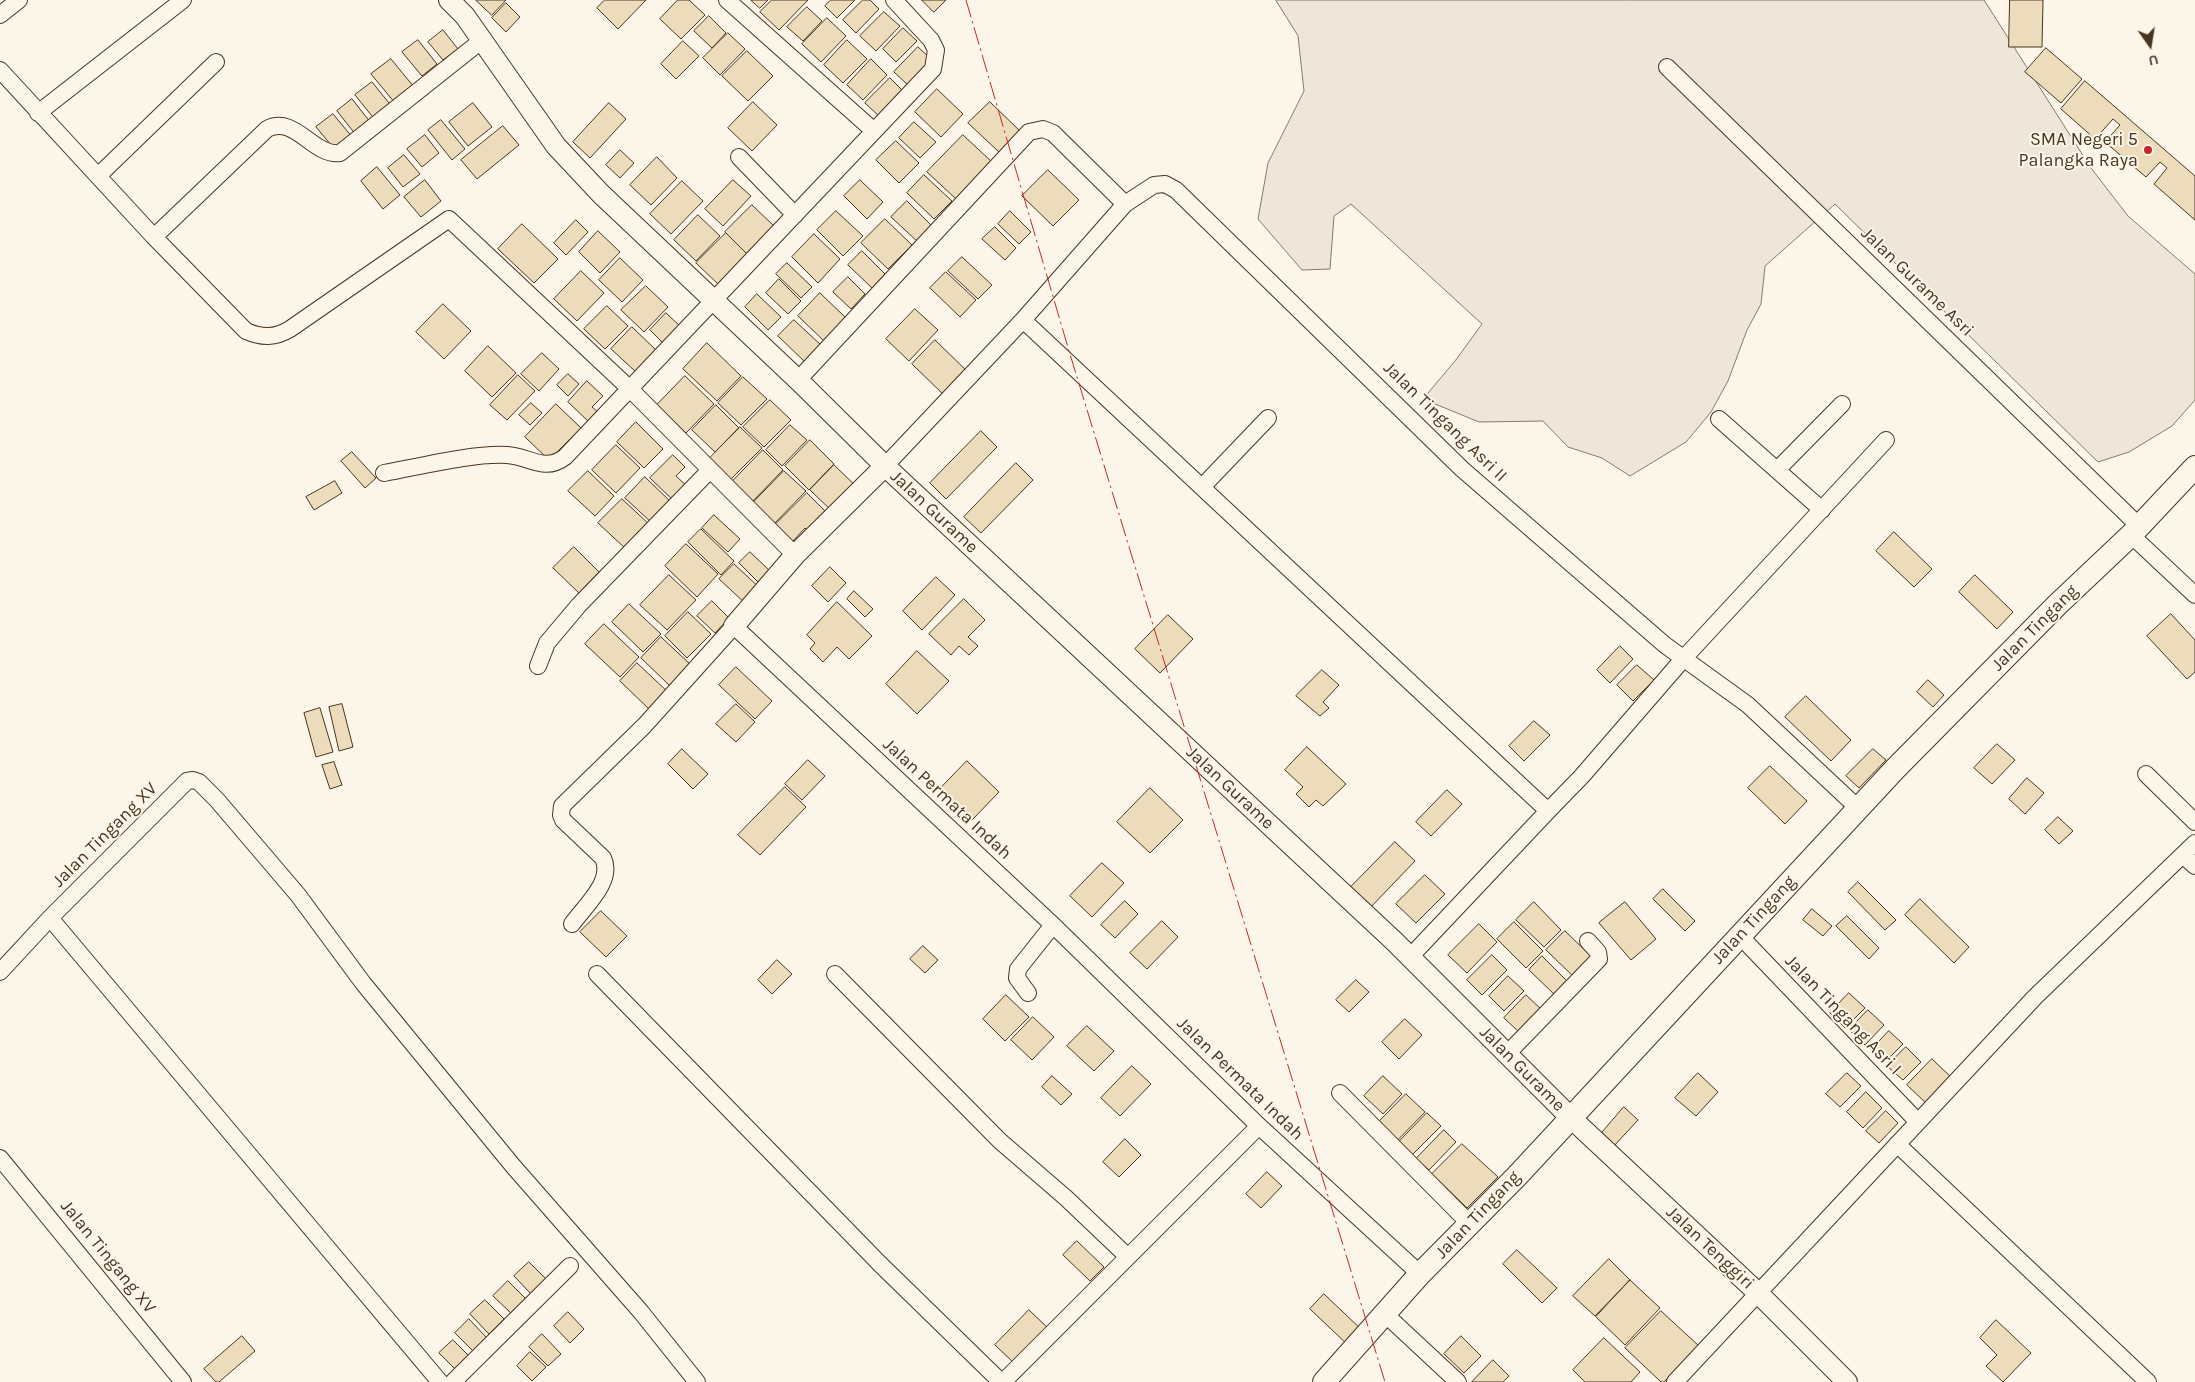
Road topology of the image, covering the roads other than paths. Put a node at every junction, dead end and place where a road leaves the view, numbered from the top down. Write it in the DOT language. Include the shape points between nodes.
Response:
graph roads {
  1 [pos="19,0"];
  2 [pos="183,0"];
  3 [pos="449,0"];
  4 [pos="727,0"];
  5 [pos="894,0"];
  6 [pos="0,15"];
  7 [pos="481,41"];
  8 [pos="216,62"];
  9 [pos="1667,67"];
  10 [pos="0,70"];
  11 [pos="38,113"];
  12 [pos="874,131"];
  13 [pos="739,157"];
  14 [pos="98,176"];
  15 [pos="1125,204"];
  16 [pos="795,215"];
  17 [pos="154,237"];
  18 [pos="713,299"];
  19 [pos="1023,320"];
  20 [pos="798,380"];
  21 [pos="629,388"];
  22 [pos="1842,404"];
  23 [pos="1268,418"];
  24 [pos="1719,419"];
  25 [pos="1886,440"];
  26 [pos="884,466"];
  27 [pos="2195,467"];
  28 [pos="710,470"];
  29 [pos="1777,470"];
  30 [pos="384,473"];
  31 [pos="1202,488"];
  32 [pos="1822,510"];
  33 [pos="2135,530"];
  34 [pos="796,555"];
  35 [pos="2195,595"];
  36 [pos="734,626"];
  37 [pos="1684,658"];
  38 [pos="538,666"];
  39 [pos="2146,774"];
  40 [pos="1859,809"];
  41 [pos="1548,811"];
  42 [pos="2195,822"];
  43 [pos="2195,843"];
  44 [pos="2189,861"];
  45 [pos="50,918"];
  46 [pos="572,924"];
  47 [pos="1053,924"];
  48 [pos="1740,936"];
  49 [pos="1588,941"];
  50 [pos="1409,958"];
  51 [pos="0,972"];
  52 [pos="597,974"];
  53 [pos="835,974"];
  54 [pos="1028,993"];
  55 [pos="1506,1054"];
  56 [pos="1340,1093"];
  57 [pos="1570,1117"];
  58 [pos="1918,1122"];
  59 [pos="1259,1126"];
  60 [pos="1897,1144"];
  61 [pos="0,1158"];
  62 [pos="1470,1224"];
  63 [pos="1127,1256"];
  64 [pos="570,1266"];
  65 [pos="1420,1274"];
  66 [pos="1757,1292"];
  67 [pos="1386,1315"];
  68 [pos="183,1382"];
  69 [pos="440,1382"];
  70 [pos="453,1382"];
  71 [pos="697,1382"];
  72 [pos="1002,1382"];
  73 [pos="1324,1382"];
  74 [pos="1458,1382"];
  75 [pos="1675,1382"];
  76 [pos="1847,1382"];
  77 [pos="2148,1382"];
  1 -- 6 [label="street"];
  2 -- 11 [label="street"];
  3 -- 7 [label="street, Jalan Gurame" via="465,16"];
  4 -- 12 [label="street"];
  5 -- 12 [label="street" via="931,40 936,58 933,68"];
  7 -- 17 [label="street" via="340,153 326,152 283,126 267,129"];
  7 -- 18 [label="street, Jalan Gurame" via="556,146 601,194"];
  8 -- 14 [label="street"];
  9 -- 33 [label="street, Jalan Gurame Asri"];
  10 -- 11 [label="street"];
  11 -- 14 [label="street"];
  12 -- 16 [label="street"];
  13 -- 16 [label="street"];
  14 -- 17 [label="street"];
  15 -- 19 [label="street, Jalan Tingang Asri II"];
  15 -- 20 [label="street" via="1053,133 1043,129 1029,132"];
  15 -- 37 [label="street, Jalan Tingang Asri II" via="1154,185 1165,184 1176,190 1462,469"];
  16 -- 18 [label="street"];
  17 -- 21 [label="street" via="246,331 273,336 290,330 449,219"];
  18 -- 20 [label="street, Jalan Gurame"];
  18 -- 21 [label="street"];
  19 -- 26 [label="street, Jalan Tingang Asri II"];
  19 -- 31 [label="street"];
  20 -- 26 [label="street, Jalan Gurame"];
  21 -- 28 [label="street"];
  21 -- 30 [label="street" via="565,457 554,464 540,465 506,455"];
  22 -- 29 [label="street"];
  23 -- 31 [label="street"];
  24 -- 29 [label="street"];
  25 -- 32 [label="street"];
  26 -- 34 [label="street"];
  26 -- 50 [label="street, Jalan Gurame"];
  27 -- 33 [label="main road, Jalan Tingang"];
  28 -- 34 [label="street"];
  28 -- 38 [label="street" via="579,605 547,643"];
  29 -- 32 [label="street"];
  31 -- 41 [label="street"];
  32 -- 37 [label="street"];
  33 -- 35 [label="street, Jalan Gurame Asri"];
  33 -- 40 [label="main road, Jalan Tingang" via="1984,678"];
  34 -- 36 [label="street"];
  36 -- 46 [label="street" via="644,726 562,806 563,820 603,858 606,865 604,881"];
  36 -- 47 [label="street, Jalan Permata Indah"];
  37 -- 40 [label="street, Jalan Tingang Asri II" via="1748,705"];
  37 -- 41 [label="street"];
  39 -- 42 [label="street"];
  40 -- 48 [label="main road, Jalan Tingang"];
  41 -- 50 [label="street"];
  43 -- 44 [label="street"];
  44 -- 58 [label="street" via="2035,997"];
  45 -- 51 [label="street, Jalan Tingang XV"];
  45 -- 69 [label="street"];
  45 -- 71 [label="street, Jalan Tingang XV" via="189,780 198,782 305,903 363,983 500,1151 641,1312"];
  47 -- 54 [label="street" via="1018,969 1018,978"];
  47 -- 59 [label="street, Jalan Permata Indah"];
  48 -- 57 [label="main road, Jalan Tingang"];
  48 -- 58 [label="street, Jalan Tingang Asri I"];
  49 -- 55 [label="street" via="1598,952 1599,959"];
  50 -- 55 [label="street, Jalan Gurame"];
  52 -- 72 [label="street" via="880,1264"];
  53 -- 63 [label="street" via="1000,1141"];
  55 -- 57 [label="street, Jalan Gurame"];
  56 -- 62 [label="street"];
  57 -- 62 [label="main road, Jalan Tingang"];
  57 -- 66 [label="street, Jalan Tenggiri"];
  58 -- 60 [label="street"];
  59 -- 63 [label="street"];
  59 -- 65 [label="street, Jalan Permata Indah"];
  60 -- 66 [label="street"];
  60 -- 77 [label="street"];
  61 -- 68 [label="street, Jalan Tingang XV"];
  62 -- 65 [label="main road, Jalan Tingang"];
  63 -- 72 [label="street"];
  64 -- 70 [label="street"];
  65 -- 67 [label="main road, Jalan Tingang"];
  66 -- 75 [label="street"];
  66 -- 76 [label="street, Jalan Tenggiri"];
  67 -- 73 [label="main road, Jalan Tingang"];
  67 -- 74 [label="street"];
}
